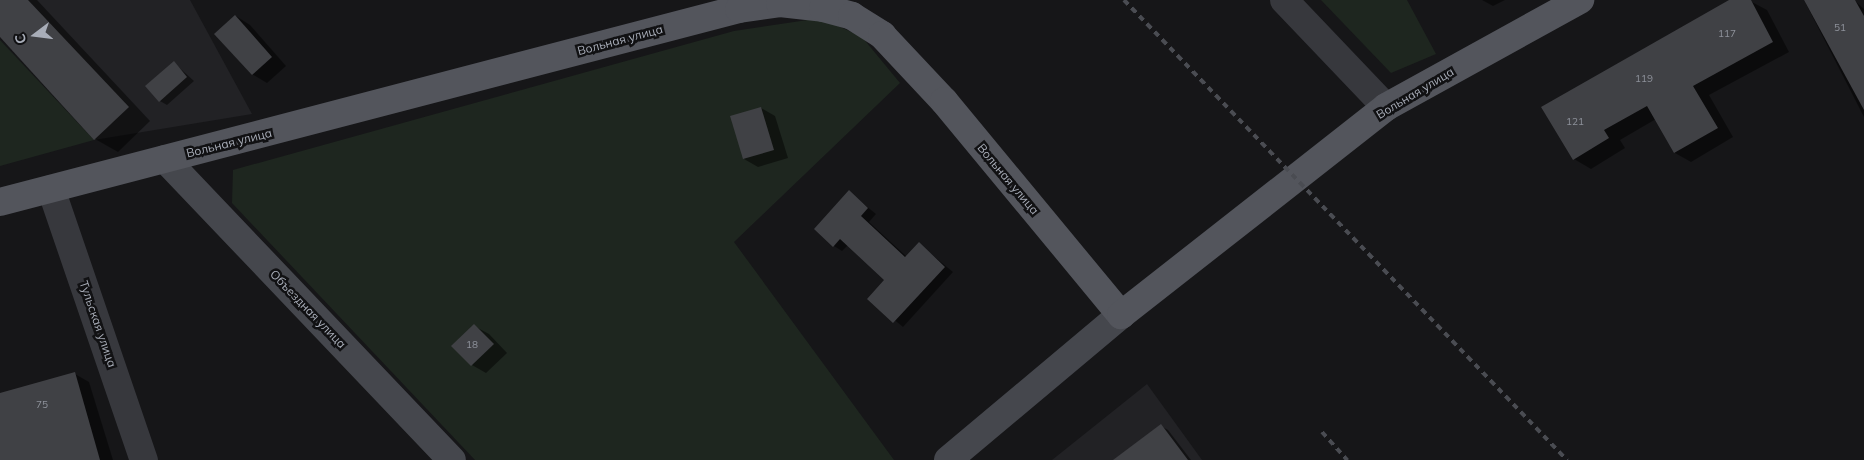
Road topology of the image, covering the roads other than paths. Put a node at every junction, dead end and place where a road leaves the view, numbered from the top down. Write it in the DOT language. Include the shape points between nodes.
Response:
graph roads {
  1 [pos="1284,0"];
  2 [pos="1580,0"];
  3 [pos="1386,107"];
  4 [pos="165,159"];
  5 [pos="51,189"];
  6 [pos="0,202"];
  7 [pos="1121,315"];
  8 [pos="144,460"];
  9 [pos="452,460"];
  10 [pos="948,460"];
  1 -- 3 [label="street"];
  2 -- 3 [label="main road, Вольная улица"];
  3 -- 7 [label="main road, Вольная улица"];
  4 -- 5 [label="main road, Вольная улица"];
  4 -- 7 [label="main road, Вольная улица" via="739,8 780,3 823,8 852,16 882,35 944,101"];
  4 -- 9 [label="street, Объездная улица"];
  5 -- 6 [label="main road, Вольная улица"];
  5 -- 8 [label="street, Тульская улица"];
  7 -- 10 [label="street, Вольная улица"];
}
